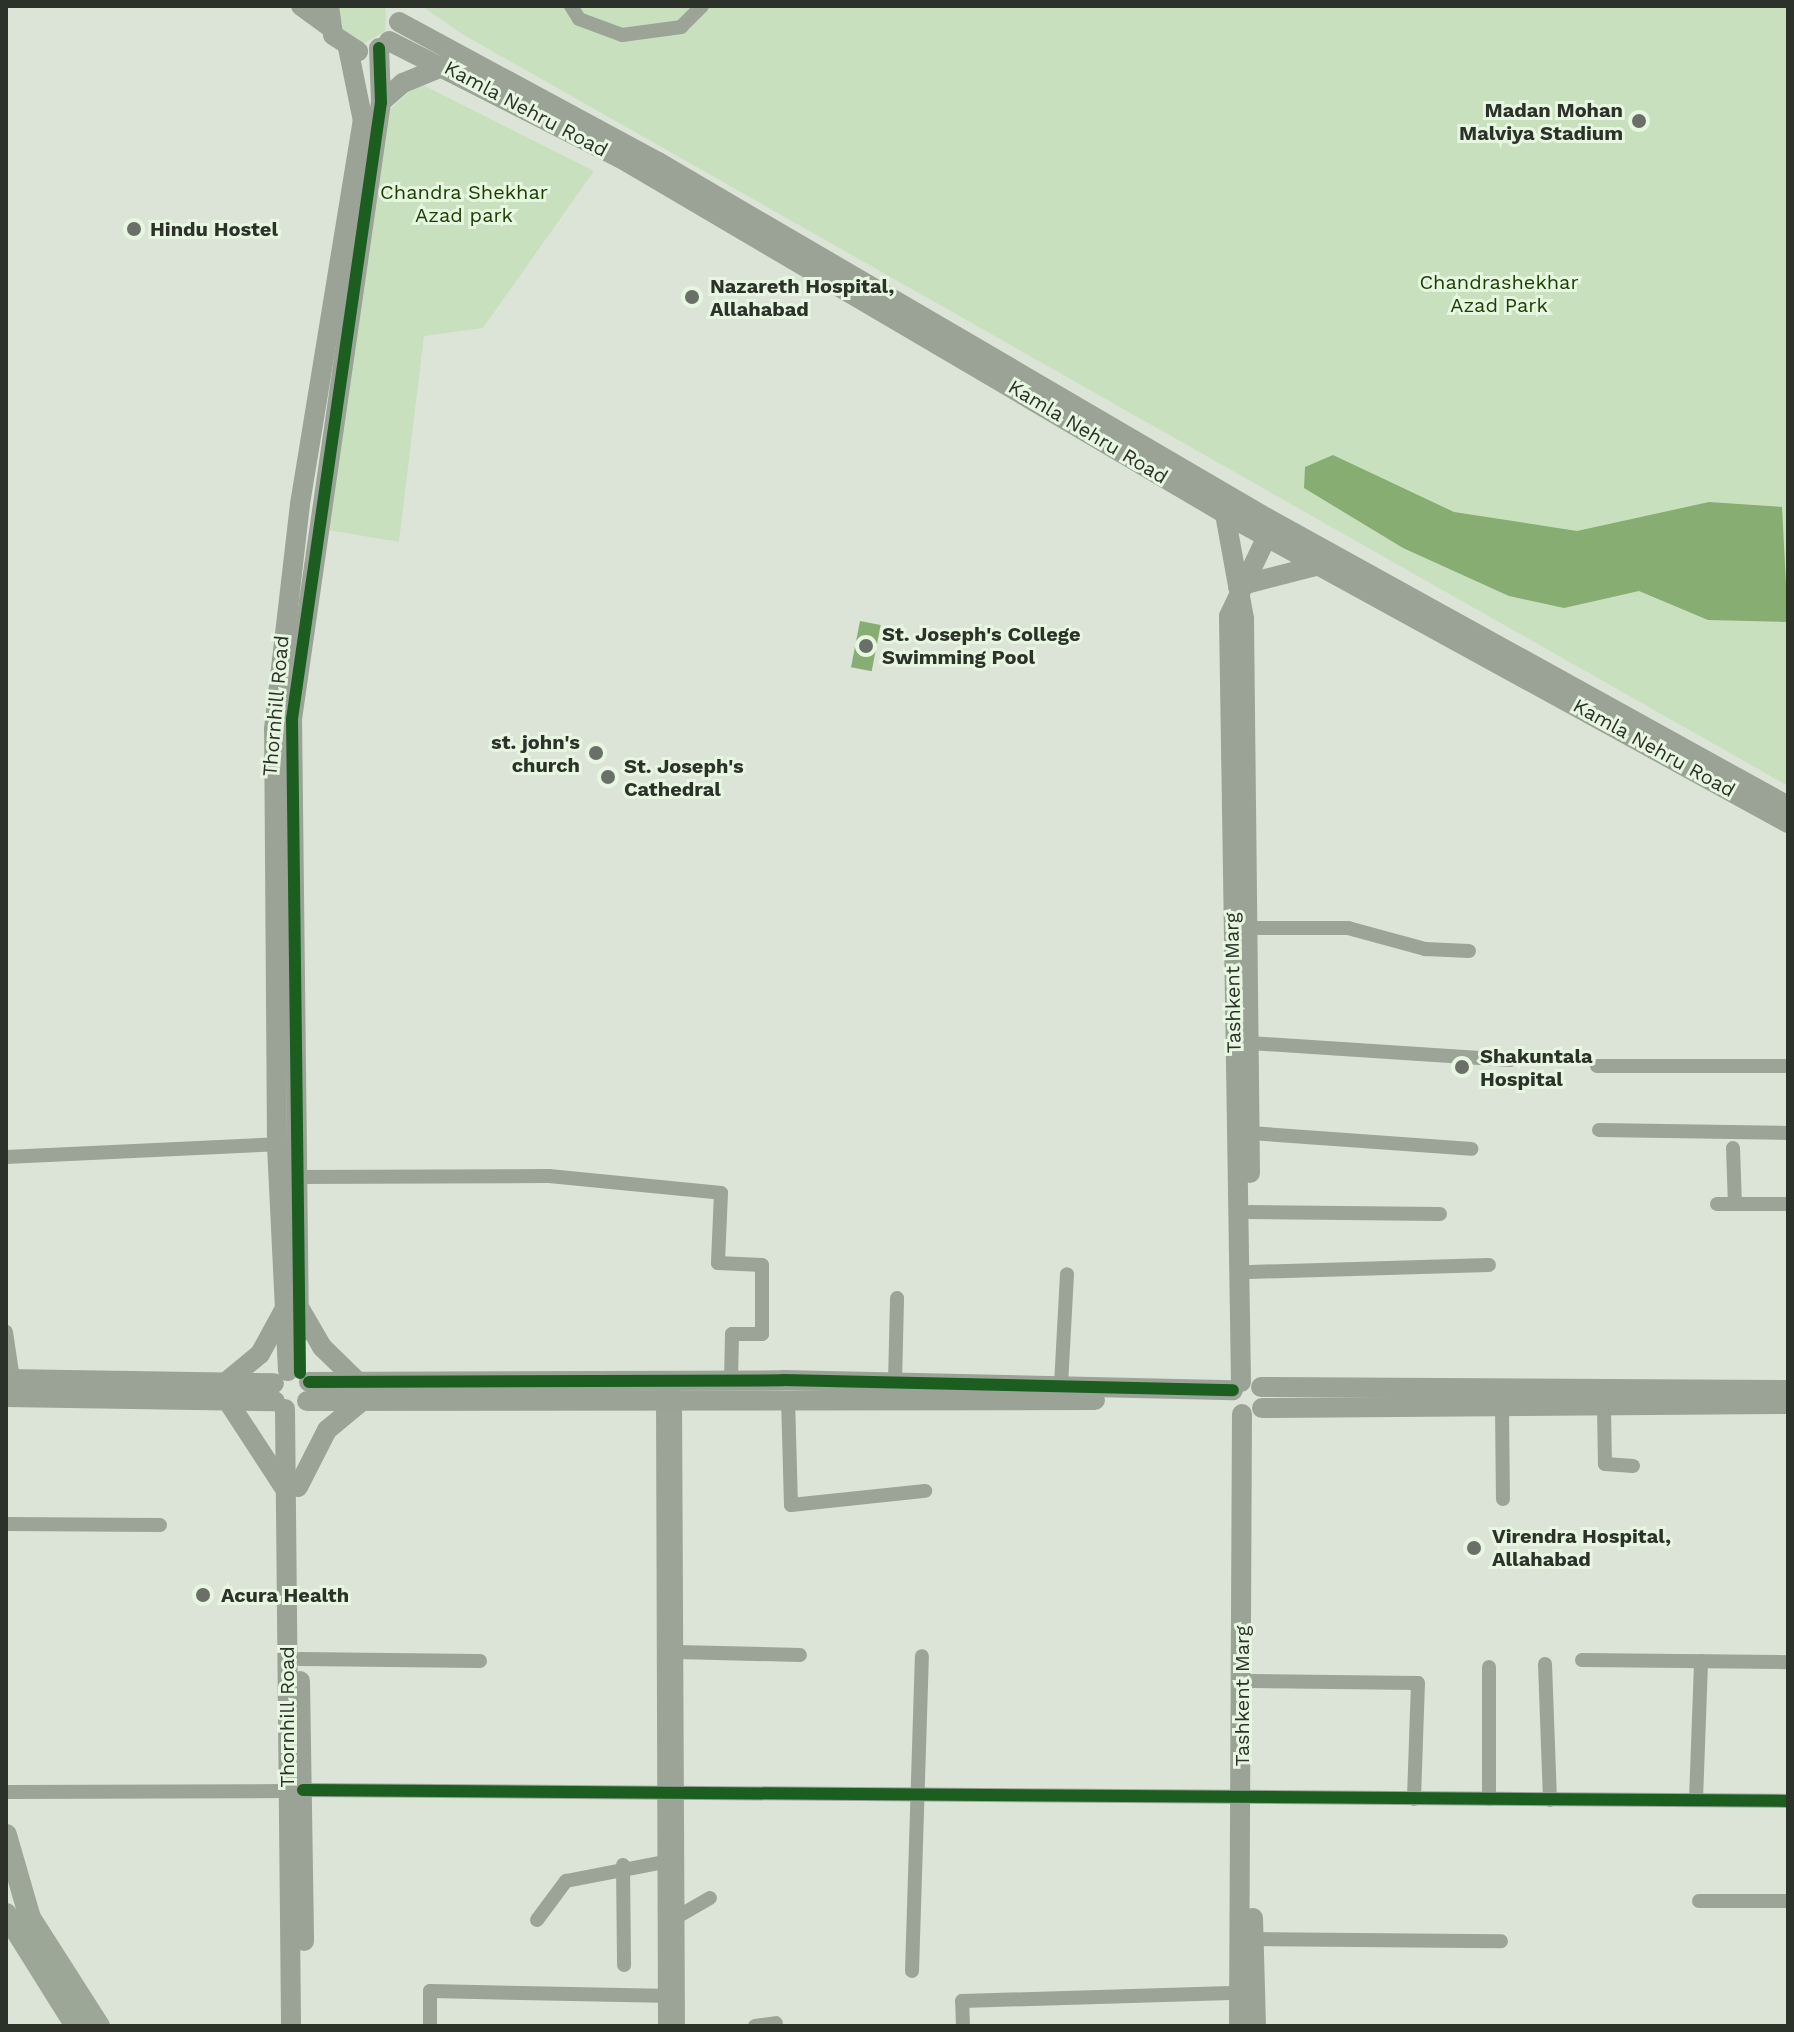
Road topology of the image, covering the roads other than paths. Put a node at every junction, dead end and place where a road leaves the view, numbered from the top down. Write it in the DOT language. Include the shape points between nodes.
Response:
graph roads {
  1 [pos="301,6"];
  2 [pos="571,6"];
  3 [pos="702,6"];
  4 [pos="399,14"];
  5 [pos="329,16"];
  6 [pos="384,44"];
  7 [pos="348,48"];
  8 [pos="444,66"];
  9 [pos="381,102"];
  10 [pos="1225,514"];
  11 [pos="1271,530"];
  12 [pos="1320,565"];
  13 [pos="1238,586"];
  14 [pos="1788,806"];
  15 [pos="1766,810"];
  16 [pos="1788,823"];
  17 [pos="1788,842"];
  18 [pos="1247,928"];
  19 [pos="1469,951"];
  20 [pos="1249,1043"];
  21 [pos="1510,1060"];
  22 [pos="1597,1066"];
  23 [pos="1788,1066"];
  24 [pos="1599,1130"];
  25 [pos="1250,1133"];
  26 [pos="1788,1133"];
  27 [pos="277,1144"];
  28 [pos="1733,1148"];
  29 [pos="1471,1149"];
  30 [pos="6,1157"];
  31 [pos="296,1177"];
  32 [pos="1717,1204"];
  33 [pos="1735,1204"];
  34 [pos="1788,1204"];
  35 [pos="1250,1212"];
  36 [pos="1440,1214"];
  37 [pos="1489,1265"];
  38 [pos="1250,1272"];
  39 [pos="1067,1274"];
  40 [pos="897,1298"];
  41 [pos="292,1307"];
  42 [pos="6,1332"];
  43 [pos="731,1380"];
  44 [pos="895,1382"];
  45 [pos="8,1385"];
  46 [pos="1061,1385"];
  47 [pos="669,1390"];
  48 [pos="1788,1390"];
  49 [pos="227,1391"];
  50 [pos="292,1391"];
  51 [pos="360,1391"];
  52 [pos="1247,1397"];
  53 [pos="788,1398"];
  54 [pos="1788,1404"];
  55 [pos="1502,1407"];
  56 [pos="1604,1408"];
  57 [pos="1633,1466"];
  58 [pos="292,1488"];
  59 [pos="925,1491"];
  60 [pos="1503,1499"];
  61 [pos="6,1524"];
  62 [pos="160,1525"];
  63 [pos="677,1652"];
  64 [pos="800,1655"];
  65 [pos="922,1656"];
  66 [pos="300,1659"];
  67 [pos="1582,1660"];
  68 [pos="480,1661"];
  69 [pos="1701,1661"];
  70 [pos="1788,1662"];
  71 [pos="1545,1664"];
  72 [pos="1489,1667"];
  73 [pos="1253,1681"];
  74 [pos="295,1791"];
  75 [pos="671,1791"];
  76 [pos="6,1792"];
  77 [pos="912,1793"];
  78 [pos="1247,1798"];
  79 [pos="1414,1799"];
  80 [pos="1489,1799"];
  81 [pos="1550,1800"];
  82 [pos="1696,1800"];
  83 [pos="1788,1801"];
  84 [pos="6,1835"];
  85 [pos="672,1860"];
  86 [pos="623,1865"];
  87 [pos="710,1898"];
  88 [pos="1699,1901"];
  89 [pos="1788,1901"];
  90 [pos="6,1914"];
  91 [pos="677,1917"];
  92 [pos="537,1920"];
  93 [pos="1254,1939"];
  94 [pos="1501,1941"];
  95 [pos="624,1965"];
  96 [pos="912,1971"];
  97 [pos="1239,1993"];
  98 [pos="671,1996"];
  99 [pos="776,2023"];
  100 [pos="76,2026"];
  101 [pos="99,2026"];
  102 [pos="291,2026"];
  103 [pos="304,2026"];
  104 [pos="430,2026"];
  105 [pos="665,2026"];
  106 [pos="678,2026"];
  107 [pos="755,2026"];
  108 [pos="963,2026"];
  109 [pos="1239,2026"];
  110 [pos="1256,2026"];
  1 -- 5 [label="street"];
  2 -- 3 [label="street" via="579,19 622,35 681,27"];
  4 -- 6 [label="street"];
  4 -- 11 [label="street, Kamla Nehru Road" via="671,169"];
  5 -- 7 [label="street"];
  6 -- 7 [label="street"];
  6 -- 8 [label="street, Kamla Nehru Road"];
  6 -- 9 [label="street, Thornhill Road"];
  7 -- 27 [label="street, Thornhill Road" via="363,121 300,504 274,729"];
  8 -- 9 [label="street" via="403,83"];
  8 -- 10 [label="street, Kamla Nehru Road" via="620,158"];
  9 -- 31 [label="street, Thornhill Road" via="292,719"];
  10 -- 11 [label="street, Kamla Nehru Road"];
  10 -- 13 [label="street"];
  11 -- 12 [label="street, Kamla Nehru Road"];
  11 -- 13 [label="street, Tashkent Marg"];
  11 -- 14 [label="street, Kamla Nehru Road"];
  12 -- 13 [label="street"];
  12 -- 15 [label="street, Kamla Nehru Road"];
  13 -- 18 [label="street, Tashkent Marg" via="1244,619"];
  13 -- 52 [label="street, Tashkent Marg" via="1229,616 1230,782"];
  15 -- 16 [label="street, Kamla Nehru Road"];
  15 -- 17 [label="street"];
  18 -- 19 [label="street" via="1348,928 1425,949"];
  18 -- 20 [label="street, Tashkent Marg"];
  20 -- 21 [label="street"];
  20 -- 25 [label="street, Tashkent Marg"];
  22 -- 23 [label="street"];
  24 -- 26 [label="street"];
  25 -- 29 [label="street"];
  25 -- 35 [label="street, Tashkent Marg"];
  27 -- 30 [label="street"];
  27 -- 41 [label="street, Thornhill Road"];
  28 -- 33 [label="street"];
  31 -- 41 [label="street, Thornhill Road"];
  31 -- 43 [label="street" via="549,1176 721,1193 718,1263 762,1265 762,1334 732,1334"];
  32 -- 33 [label="street"];
  33 -- 34 [label="street"];
  35 -- 36 [label="street"];
  35 -- 38 [label="street, Tashkent Marg"];
  37 -- 38 [label="street"];
  38 -- 52 [label="street, Tashkent Marg"];
  39 -- 46 [label="street"];
  40 -- 44 [label="street"];
  41 -- 49 [label="street"];
  41 -- 50 [label="street, Thornhill Road"];
  41 -- 51 [label="street"];
  42 -- 45 [label="street"];
  43 -- 44 [label="street"];
  43 -- 47 [label="street"];
  44 -- 46 [label="street"];
  45 -- 49 [label="street"];
  46 -- 52 [label="street"];
  47 -- 51 [label="street"];
  47 -- 53 [label="street"];
  47 -- 63 [label="street"];
  47 -- 75 [label="street"];
  48 -- 52 [label="street"];
  49 -- 50 [label="street"];
  49 -- 58 [label="street"];
  50 -- 51 [label="street"];
  50 -- 58 [label="street, Thornhill Road"];
  51 -- 58 [label="street" via="327,1430"];
  52 -- 53 [label="street"];
  52 -- 55 [label="street"];
  52 -- 73 [label="street, Tashkent Marg"];
  52 -- 78 [label="street, Tashkent Marg"];
  53 -- 59 [label="street" via="791,1505"];
  54 -- 56 [label="street"];
  55 -- 56 [label="street"];
  55 -- 60 [label="street"];
  56 -- 57 [label="street" via="1605,1464"];
  58 -- 66 [label="street, Thornhill Road"];
  58 -- 74 [label="street, Thornhill Road"];
  61 -- 62 [label="street"];
  63 -- 64 [label="street"];
  63 -- 75 [label="street"];
  65 -- 77 [label="street"];
  66 -- 68 [label="street"];
  66 -- 74 [label="street, Thornhill Road"];
  67 -- 69 [label="street"];
  69 -- 70 [label="street"];
  69 -- 82 [label="street"];
  71 -- 81 [label="street"];
  72 -- 80 [label="street"];
  73 -- 78 [label="street, Tashkent Marg"];
  73 -- 79 [label="street" via="1418,1683"];
  74 -- 75 [label="street"];
  74 -- 76 [label="street"];
  74 -- 102 [label="street, Thornhill Road"];
  74 -- 103 [label="street, Thornhill Road"];
  75 -- 77 [label="street"];
  75 -- 85 [label="street"];
  77 -- 78 [label="street"];
  77 -- 96 [label="street"];
  78 -- 79 [label="street"];
  78 -- 93 [label="street, Tashkent Marg"];
  78 -- 97 [label="street, Tashkent Marg"];
  79 -- 80 [label="street"];
  80 -- 81 [label="street"];
  81 -- 82 [label="street"];
  82 -- 83 [label="street"];
  84 -- 101 [label="main road" via="30,1918"];
  85 -- 86 [label="street"];
  85 -- 91 [label="street"];
  85 -- 98 [label="street"];
  86 -- 92 [label="street" via="566,1881"];
  86 -- 95 [label="street"];
  87 -- 91 [label="street"];
  88 -- 89 [label="street"];
  90 -- 100 [label="main road"];
  91 -- 98 [label="street"];
  93 -- 94 [label="street"];
  93 -- 110 [label="street, Tashkent Marg"];
  97 -- 108 [label="street" via="962,2001"];
  97 -- 109 [label="street, Tashkent Marg"];
  98 -- 104 [label="street" via="430,1991"];
  98 -- 105 [label="street"];
  98 -- 106 [label="street"];
  99 -- 107 [label="street"];
}
